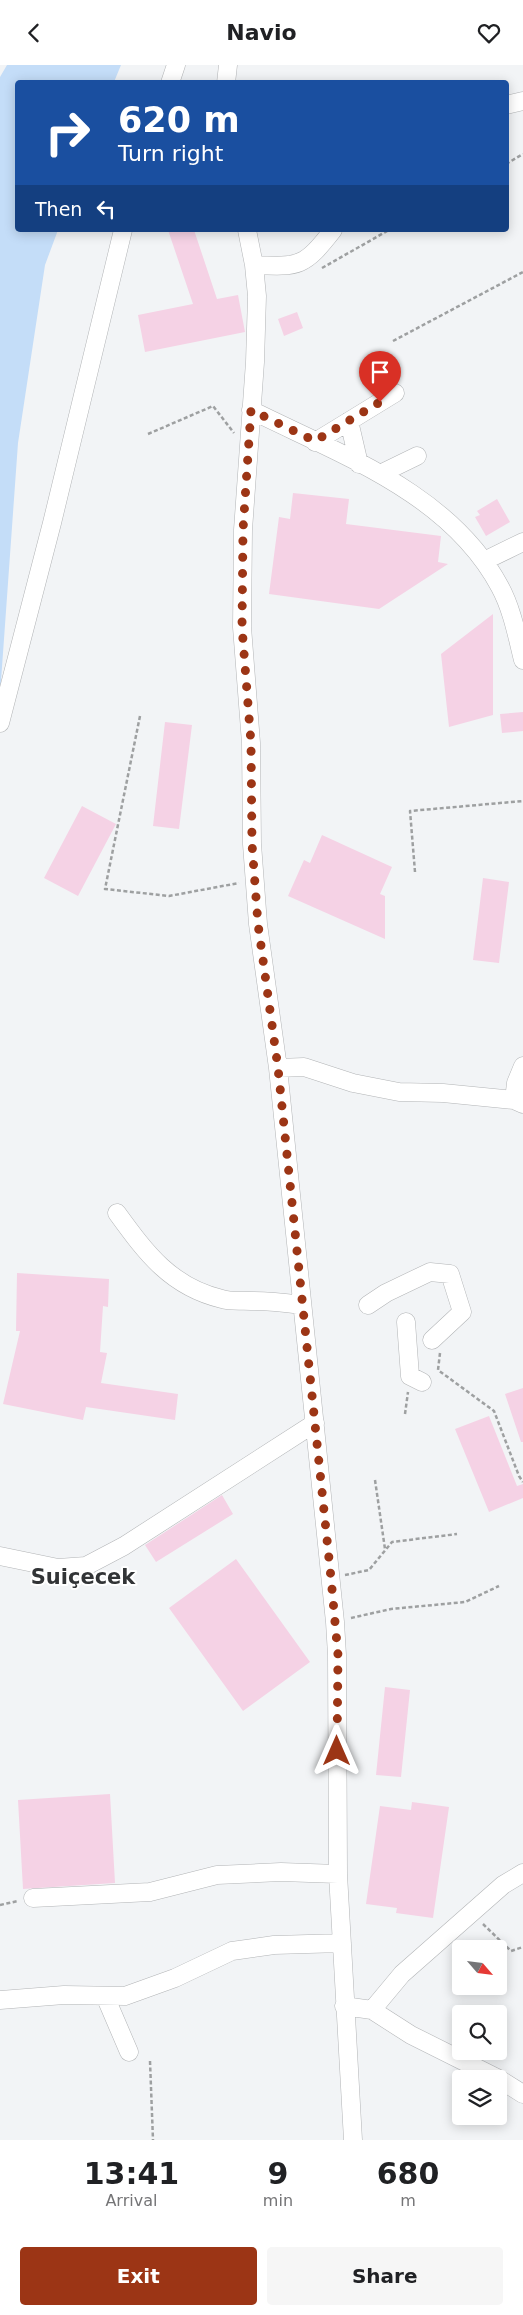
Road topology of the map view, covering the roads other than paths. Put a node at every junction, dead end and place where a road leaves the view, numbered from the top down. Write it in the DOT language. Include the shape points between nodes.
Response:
graph roads {
  1 [pos="176,65"];
  2 [pos="228,65"];
  3 [pos="171,80"];
  4 [pos="226,80"];
  5 [pos="523,101"];
  6 [pos="509,104"];
  7 [pos="123,232"];
  8 [pos="247,232"];
  9 [pos="331,232"];
  10 [pos="254,265"];
  11 [pos="396,393"];
  12 [pos="251,410"];
  13 [pos="349,421"];
  14 [pos="315,441"];
  15 [pos="417,456"];
  16 [pos="360,464"];
  17 [pos="380,474"];
  18 [pos="523,542"];
  19 [pos="484,561"];
  20 [pos="523,660"];
  21 [pos="0,723"];
  22 [pos="523,1066"];
  23 [pos="278,1068"];
  24 [pos="518,1102"];
  25 [pos="117,1213"];
  26 [pos="302,1305"];
  27 [pos="368,1305"];
  28 [pos="406,1322"];
  29 [pos="436,1346"];
  30 [pos="416,1379"];
  31 [pos="314,1423"];
  32 [pos="0,1556"];
  33 [pos="523,1873"];
  34 [pos="338,1874"];
  35 [pos="33,1899"];
  36 [pos="342,1943"];
  37 [pos="105,1996"];
  38 [pos="0,2000"];
  39 [pos="344,2007"];
  40 [pos="372,2010"];
  41 [pos="129,2053"];
  42 [pos="481,2070"];
  43 [pos="507,2084"];
  44 [pos="523,2094"];
  45 [pos="353,2140"];
  1 -- 3 [label="street"];
  2 -- 4 [label="street"];
  5 -- 6 [label="street"];
  7 -- 21 [label="street"];
  8 -- 10 [label="street"];
  9 -- 10 [label="street" via="303,270"];
  10 -- 12 [label="street" via="257,305"];
  11 -- 13 [label="street"];
  12 -- 14 [label="street"];
  12 -- 23 [label="street" via="243,530 242,627 251,743 252,844"];
  13 -- 14 [label="street"];
  13 -- 16 [label="street"];
  14 -- 16 [label="street"];
  15 -- 17 [label="street"];
  16 -- 17 [label="street"];
  17 -- 19 [label="street" via="442,515"];
  18 -- 19 [label="street"];
  19 -- 20 [label="street" via="501,589"];
  22 -- 24 [label="street" via="516,1083"];
  23 -- 24 [label="street" via="304,1067 353,1083 399,1092 443,1093"];
  23 -- 26 [label="street"];
  25 -- 26 [label="street" via="163,1271 191,1288 223,1300"];
  26 -- 31 [label="street"];
  27 -- 29 [label="street" via="430,1272 450,1274 462,1312"];
  28 -- 30 [label="street"];
  31 -- 32 [label="street" via="124,1546 86,1566 58,1568"];
  31 -- 34 [label="street" via="338,1655"];
  33 -- 40 [label="street" via="504,1885 402,1973"];
  34 -- 35 [label="street" via="217,1875 150,1892"];
  34 -- 36 [label="street"];
  36 -- 37 [label="street" via="274,1945 232,1951 175,1978 125,1996"];
  36 -- 39 [label="street"];
  37 -- 38 [label="street" via="64,1995"];
  37 -- 41 [label="street"];
  39 -- 40 [label="street"];
  39 -- 45 [label="street"];
  40 -- 42 [label="street" via="411,2035"];
  43 -- 44 [label="street"];
}
